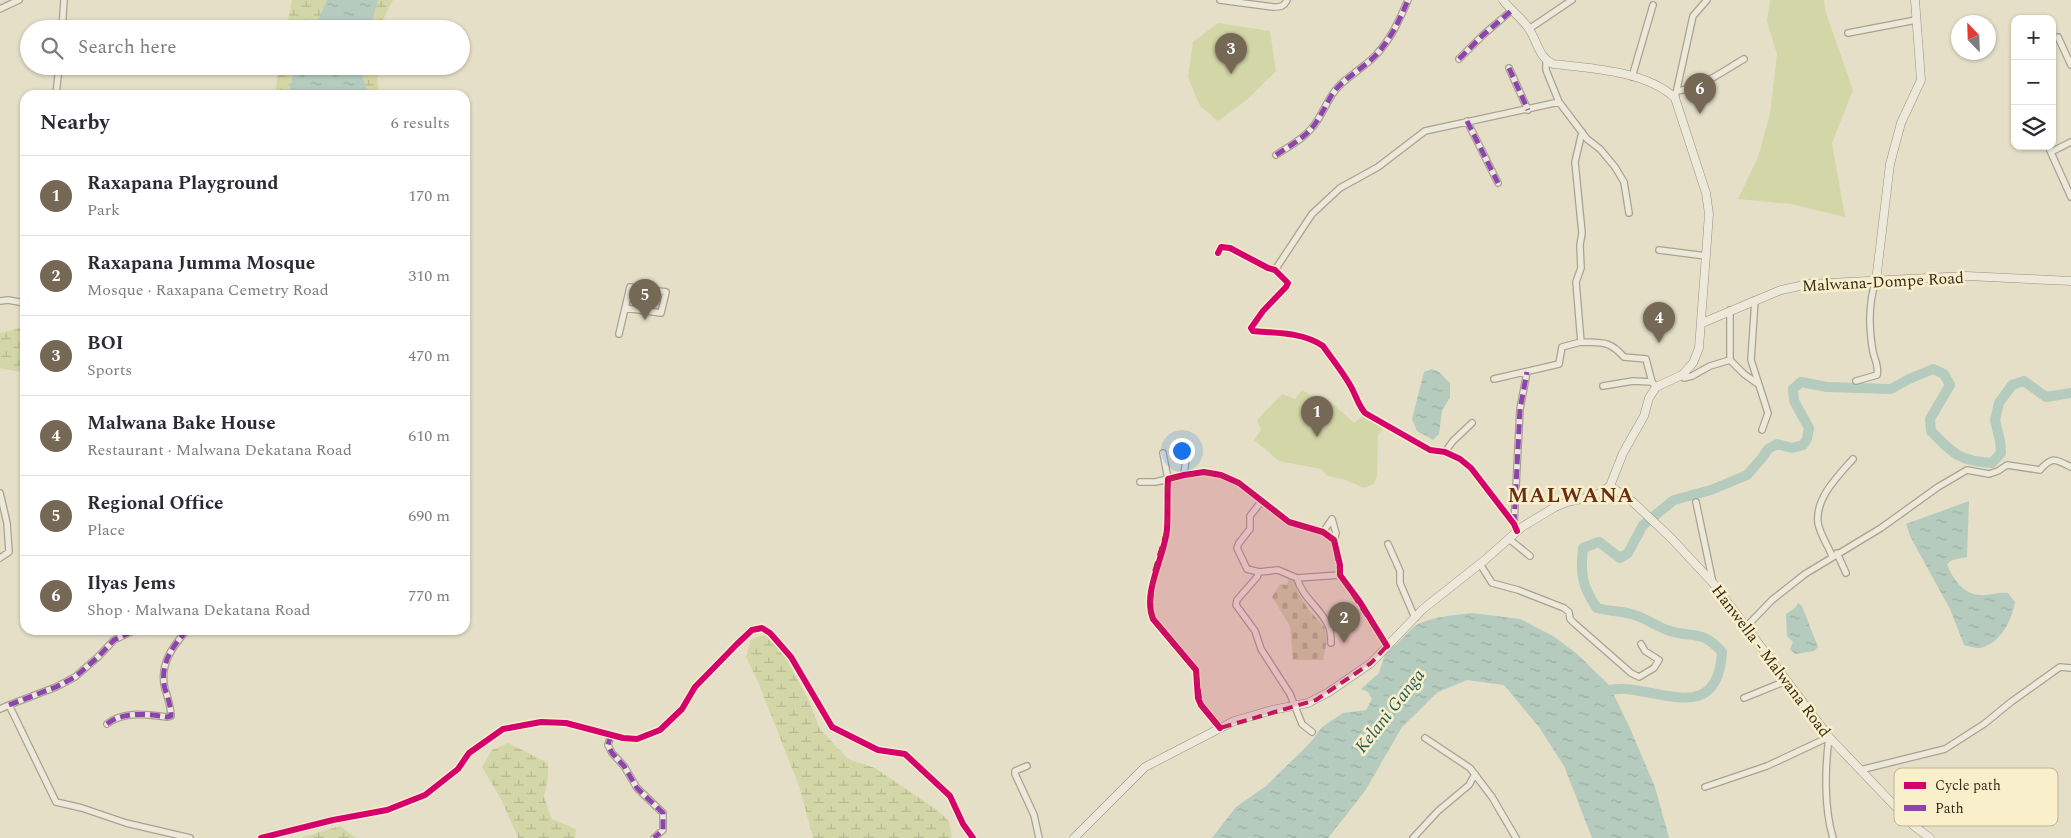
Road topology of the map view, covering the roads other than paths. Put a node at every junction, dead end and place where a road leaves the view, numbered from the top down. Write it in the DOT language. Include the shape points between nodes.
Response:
graph roads {
  1 [pos="18,0"];
  2 [pos="64,0"];
  3 [pos="1220,0"];
  4 [pos="1287,0"];
  5 [pos="1408,0"];
  6 [pos="1503,0"];
  7 [pos="1572,0"];
  8 [pos="1707,0"];
  9 [pos="1915,0"];
  10 [pos="7,3"];
  11 [pos="1653,5"];
  12 [pos="0,9"];
  13 [pos="1511,11"];
  14 [pos="63,20"];
  15 [pos="1916,20"];
  16 [pos="1529,28"];
  17 [pos="1848,34"];
  18 [pos="2058,37"];
  19 [pos="1459,59"];
  20 [pos="1744,59"];
  21 [pos="1546,61"];
  22 [pos="2071,65"];
  23 [pos="1509,68"];
  24 [pos="58,75"];
  25 [pos="1632,77"];
  26 [pos="57,90"];
  27 [pos="1676,94"];
  28 [pos="1559,102"];
  29 [pos="1528,110"];
  30 [pos="1467,121"];
  31 [pos="1582,132"];
  32 [pos="2071,142"];
  33 [pos="2056,147"];
  34 [pos="2050,150"];
  35 [pos="1276,155"];
  36 [pos="1498,183"];
  37 [pos="2071,197"];
  38 [pos="1629,213"];
  39 [pos="1659,250"];
  40 [pos="1218,254"];
  41 [pos="1706,256"];
  42 [pos="1275,270"];
  43 [pos="1876,281"];
  44 [pos="2071,281"];
  45 [pos="1755,300"];
  46 [pos="0,301"];
  47 [pos="20,302"];
  48 [pos="625,308"];
  49 [pos="1730,310"];
  50 [pos="1702,323"];
  51 [pos="619,334"];
  52 [pos="1581,342"];
  53 [pos="1730,360"];
  54 [pos="1527,372"];
  55 [pos="1682,375"];
  56 [pos="1494,379"];
  57 [pos="1856,381"];
  58 [pos="1654,384"];
  59 [pos="1758,384"];
  60 [pos="1603,386"];
  61 [pos="1472,423"];
  62 [pos="1762,430"];
  63 [pos="1445,452"];
  64 [pos="1163,453"];
  65 [pos="1186,458"];
  66 [pos="1853,459"];
  67 [pos="2071,467"];
  68 [pos="1184,475"];
  69 [pos="1168,479"];
  70 [pos="1140,482"];
  71 [pos="1610,486"];
  72 [pos="0,493"];
  73 [pos="1261,502"];
  74 [pos="1696,502"];
  75 [pos="1516,528"];
  76 [pos="1323,532"];
  77 [pos="1509,539"];
  78 [pos="1334,540"];
  79 [pos="1388,544"];
  80 [pos="1834,555"];
  81 [pos="1530,556"];
  82 [pos="0,558"];
  83 [pos="1480,564"];
  84 [pos="1259,572"];
  85 [pos="1846,573"];
  86 [pos="1340,575"];
  87 [pos="1297,578"];
  88 [pos="1713,584"];
  89 [pos="1415,618"];
  90 [pos="1746,627"];
  91 [pos="124,635"];
  92 [pos="183,635"];
  93 [pos="1332,643"];
  94 [pos="1641,644"];
  95 [pos="1387,646"];
  96 [pos="2071,668"];
  97 [pos="1786,681"];
  98 [pos="1744,698"];
  99 [pos="9,705"];
  100 [pos="1295,706"];
  101 [pos="0,709"];
  102 [pos="107,724"];
  103 [pos="1220,728"];
  104 [pos="1312,732"];
  105 [pos="610,735"];
  106 [pos="1829,737"];
  107 [pos="1425,738"];
  108 [pos="1027,766"];
  109 [pos="1860,770"];
  110 [pos="1475,774"];
  111 [pos="1705,787"];
  112 [pos="1894,805"];
  113 [pos="1914,826"];
  114 [pos="273,837"];
  115 [pos="190,838"];
  116 [pos="261,838"];
  117 [pos="654,838"];
  118 [pos="973,838"];
  119 [pos="1039,838"];
  120 [pos="1074,838"];
  121 [pos="1413,838"];
  122 [pos="1516,838"];
  123 [pos="1833,838"];
  124 [pos="1930,838"];
  1 -- 10 [label="street"];
  2 -- 14 [label="street"];
  3 -- 4 [label="street" via="1273,7 1281,7"];
  5 -- 35 [label="street" via="1385,45 1339,86 1304,137"];
  6 -- 13 [label="main road"];
  7 -- 16 [label="street"];
  8 -- 27 [label="street" via="1693,16"];
  9 -- 15 [label="main road"];
  10 -- 12 [label="street"];
  11 -- 25 [label="street"];
  13 -- 16 [label="main road"];
  13 -- 19 [label="street"];
  15 -- 17 [label="street"];
  15 -- 43 [label="main road" via="1921,80 1894,144"];
  16 -- 21 [label="main road"];
  18 -- 22 [label="street"];
  20 -- 27 [label="street"];
  21 -- 25 [label="main road" via="1610,70"];
  21 -- 28 [label="street" via="1546,70"];
  23 -- 29 [label="street"];
  24 -- 26 [label="street"];
  25 -- 27 [label="main road"];
  27 -- 41 [label="main road" via="1706,193 1709,214"];
  28 -- 29 [label="street"];
  28 -- 31 [label="street"];
  29 -- 30 [label="street"];
  30 -- 36 [label="street"];
  30 -- 42 [label="street" via="1424,131 1378,167 1340,188 1312,214"];
  31 -- 38 [label="street" via="1600,149 1624,182"];
  31 -- 52 [label="street" via="1575,162 1582,233 1581,268 1576,282"];
  32 -- 33 [label="street"];
  34 -- 37 [label="street"];
  39 -- 41 [label="street"];
  40 -- 42 [label="street" via="1221,247 1230,248"];
  41 -- 50 [label="main road"];
  42 -- 63 [label="street" via="1286,280 1286,287 1263,311 1251,328 1253,331 1316,341 1349,383 1365,413 1430,450"];
  43 -- 44 [label="main road, Malwana-Dompe Road" via="1967,276"];
  43 -- 45 [label="main road, Malwana-Dompe Road" via="1809,284"];
  43 -- 57 [label="street" via="1871,296 1871,327 1877,375"];
  45 -- 49 [label="main road, Malwana-Dompe Road"];
  45 -- 59 [label="street" via="1750,360"];
  46 -- 47 [label="street"];
  48 -- 48 [label="street" via="630,287 666,292 661,313"];
  48 -- 51 [label="street"];
  49 -- 50 [label="main road, Malwana-Dompe Road"];
  49 -- 53 [label="street"];
  50 -- 55 [label="main road" via="1699,348 1693,363"];
  52 -- 54 [label="street" via="1562,348 1559,364"];
  52 -- 58 [label="street" via="1608,343 1624,357 1646,359"];
  53 -- 55 [label="street" via="1692,376 1684,378"];
  53 -- 59 [label="street"];
  54 -- 56 [label="street"];
  54 -- 75 [label="street" via="1520,409"];
  55 -- 58 [label="main road"];
  58 -- 60 [label="street" via="1633,382"];
  58 -- 71 [label="main road" via="1644,416 1623,453"];
  59 -- 62 [label="street" via="1768,413"];
  61 -- 63 [label="street"];
  63 -- 75 [label="street" via="1471,468"];
  64 -- 69 [label="street"];
  65 -- 68 [label="street"];
  66 -- 80 [label="street" via="1824,496 1818,514 1818,525"];
  67 -- 80 [label="street" via="2052,460 2040,470 2007,465 1989,474 1967,470 1881,528"];
  68 -- 69 [label="street"];
  68 -- 73 [label="street" via="1204,472 1221,475 1239,483"];
  69 -- 70 [label="street"];
  69 -- 103 [label="street" via="1167,530 1154,572 1150,612 1152,619 1196,670 1198,698"];
  71 -- 75 [label="main road" via="1595,496 1555,507"];
  71 -- 88 [label="main road, Hanwella - Malwana Road" via="1672,539"];
  72 -- 82 [label="street" via="9,552"];
  73 -- 76 [label="street" via="1289,522"];
  73 -- 84 [label="street" via="1250,516 1250,530 1237,548 1247,569"];
  74 -- 88 [label="street"];
  75 -- 77 [label="main road"];
  76 -- 78 [label="street"];
  76 -- 78 [label="street" via="1332,519 1336,533"];
  77 -- 81 [label="street"];
  77 -- 83 [label="main road"];
  78 -- 86 [label="street"];
  79 -- 89 [label="street"];
  80 -- 85 [label="street"];
  80 -- 90 [label="street" via="1772,600"];
  83 -- 89 [label="main road"];
  83 -- 94 [label="street" via="1492,583 1518,590 1569,612 1574,623 1639,677 1654,668 1659,660 1645,651"];
  84 -- 87 [label="street" via="1278,570"];
  84 -- 100 [label="street" via="1236,600 1236,605 1255,631 1261,649"];
  86 -- 87 [label="street"];
  86 -- 95 [label="street"];
  87 -- 93 [label="street" via="1326,620"];
  88 -- 90 [label="main road, Hanwella - Malwana Road"];
  89 -- 95 [label="main road"];
  90 -- 97 [label="main road, Hanwella - Malwana Road"];
  91 -- 99 [label="street" via="114,640 75,677"];
  92 -- 102 [label="street" via="173,646 164,668 171,716 139,713"];
  95 -- 100 [label="main road" via="1372,662 1329,692"];
  96 -- 109 [label="street" via="2060,667 1945,750"];
  97 -- 98 [label="street"];
  97 -- 106 [label="main road, Hanwella - Malwana Road"];
  99 -- 101 [label="street"];
  99 -- 115 [label="street" via="56,802"];
  100 -- 103 [label="main road" via="1264,712"];
  100 -- 104 [label="street" via="1302,724"];
  103 -- 120 [label="main road" via="1145,767"];
  105 -- 114 [label="street" via="566,723 541,722 503,729 469,753 458,769 426,795 387,810 333,820"];
  105 -- 117 [label="street" via="608,745 612,753 637,788 663,813 663,830"];
  105 -- 118 [label="street" via="637,739 660,730 737,644 752,630 762,628 791,657 832,727 878,750 905,754 950,796"];
  106 -- 109 [label="main road, Hanwella - Malwana Road"];
  106 -- 111 [label="street" via="1767,766"];
  106 -- 123 [label="street" via="1826,760 1829,825"];
  107 -- 110 [label="street"];
  108 -- 119 [label="street" via="1015,774 1034,815"];
  109 -- 112 [label="main road, Hanwella - Malwana Road"];
  110 -- 121 [label="street" via="1469,785"];
  110 -- 122 [label="street"];
  113 -- 124 [label="main road, Hanwella - Malwana Road"];
  114 -- 116 [label="street"];
}
